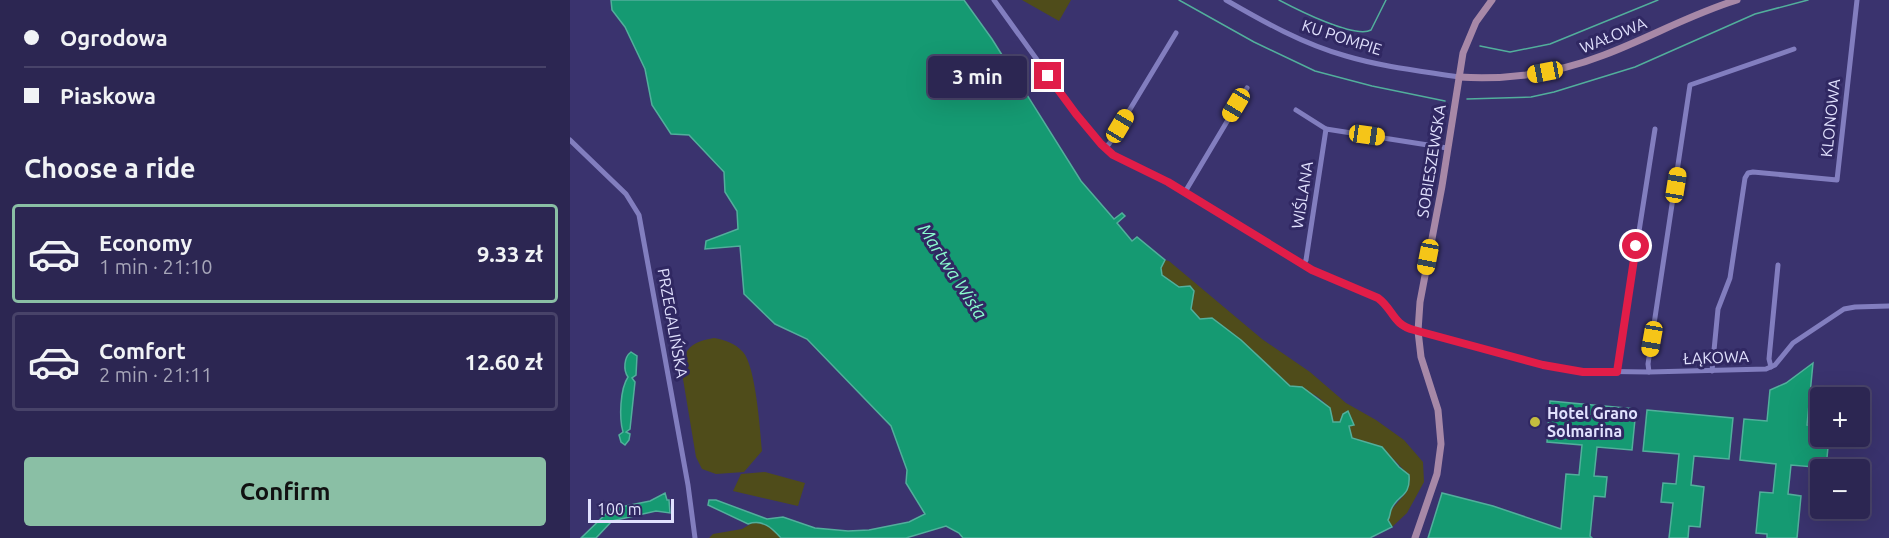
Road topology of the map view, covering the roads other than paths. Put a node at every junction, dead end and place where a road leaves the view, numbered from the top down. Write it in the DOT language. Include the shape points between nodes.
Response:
graph roads {
  1 [pos="994,0"];
  2 [pos="1226,0"];
  3 [pos="1492,0"];
  4 [pos="1737,0"];
  5 [pos="1857,0"];
  6 [pos="1176,33"];
  7 [pos="1794,49"];
  8 [pos="1459,76"];
  9 [pos="1247,88"];
  10 [pos="1296,110"];
  11 [pos="1326,129"];
  12 [pos="1654,129"];
  13 [pos="570,140"];
  14 [pos="1447,147"];
  15 [pos="1104,148"];
  16 [pos="1185,192"];
  17 [pos="1303,265"];
  18 [pos="1778,265"];
  19 [pos="1889,306"];
  20 [pos="1418,332"];
  21 [pos="1771,367"];
  22 [pos="1712,370"];
  23 [pos="1617,372"];
  24 [pos="1649,372"];
  25 [pos="695,538"];
  26 [pos="1414,538"];
  1 -- 15 [label="street, ŁĄKOWA"];
  2 -- 8 [label="street, KU POMPIE" via="1297,38 1343,55 1370,63"];
  3 -- 8 [label="main road, SOBIESZEWSKA" via="1471,30"];
  4 -- 8 [label="main road, WAŁOWA" via="1581,63 1512,77"];
  5 -- 22 [label="street, KLONOWA" via="1837,180 1748,173 1730,278 1718,309"];
  6 -- 15 [label="street"];
  7 -- 24 [label="street" via="1690,85"];
  8 -- 14 [label="main road, SOBIESZEWSKA"];
  9 -- 16 [label="street"];
  10 -- 11 [label="street"];
  11 -- 14 [label="street"];
  11 -- 17 [label="street, WIŚLANA"];
  12 -- 23 [label="street"];
  13 -- 25 [label="street, PRZEGALIŃSKA" via="627,194 639,215"];
  14 -- 20 [label="main road, SOBIESZEWSKA"];
  15 -- 16 [label="street, ŁĄKOWA"];
  16 -- 17 [label="street, ŁĄKOWA"];
  17 -- 20 [label="street, ŁĄKOWA" via="1378,298 1398,324"];
  18 -- 21 [label="street"];
  19 -- 21 [label="street, ŁĄKOWA" via="1844,309 1793,343"];
  20 -- 23 [label="street, ŁĄKOWA" via="1543,365 1583,372"];
  20 -- 26 [label="main road, SOBIESZEWSKA" via="1423,366 1440,418 1442,444 1437,474"];
  21 -- 22 [label="street, ŁĄKOWA"];
  22 -- 24 [label="street, ŁĄKOWA"];
  23 -- 24 [label="street, ŁĄKOWA"];
}
